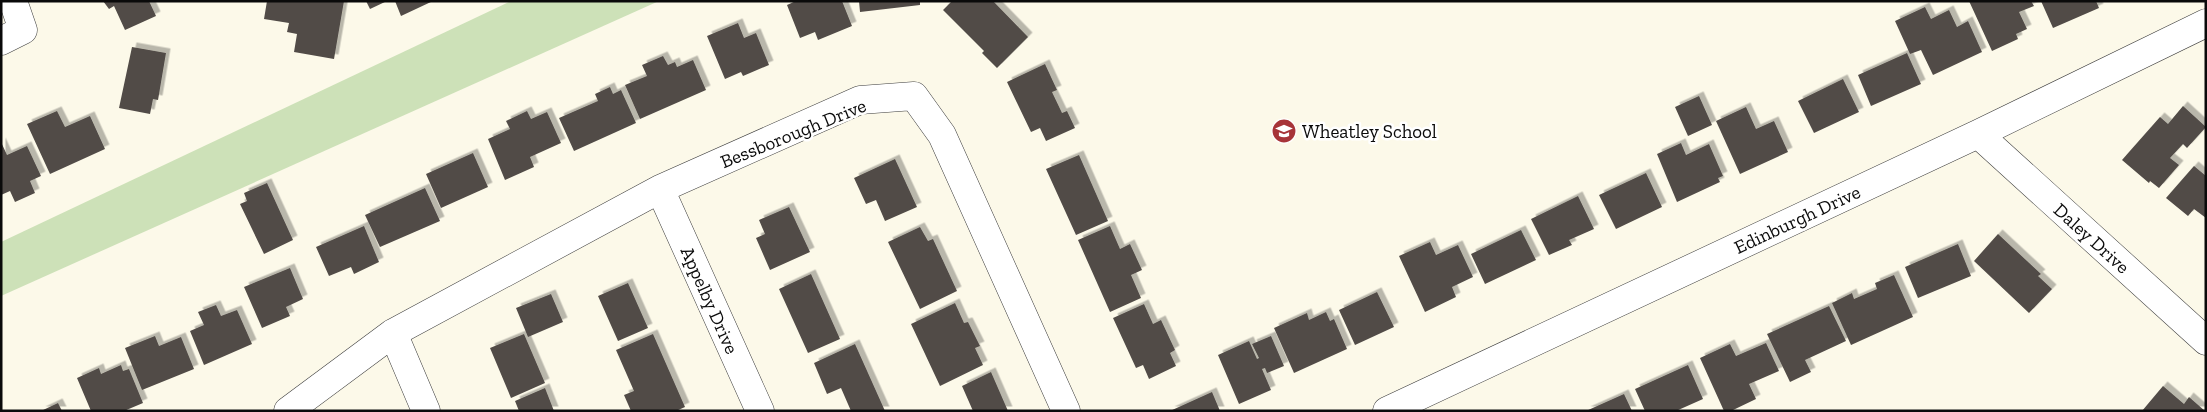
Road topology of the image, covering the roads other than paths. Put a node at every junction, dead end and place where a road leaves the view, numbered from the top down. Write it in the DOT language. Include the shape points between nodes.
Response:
graph roads {
  1 [pos="13,1"];
  2 [pos="2206,23"];
  3 [pos="1,41"];
  4 [pos="1978,134"];
  5 [pos="660,189"];
  6 [pos="393,333"];
  7 [pos="2206,341"];
  8 [pos="1436,401"];
  9 [pos="288,411"];
  10 [pos="426,411"];
  11 [pos="760,411"];
  12 [pos="1066,411"];
  13 [pos="1387,411"];
  1 -- 3 [label="street" via="23,30"];
  2 -- 4 [label="street, Edinburgh Drive"];
  4 -- 7 [label="street, Daley Drive"];
  4 -- 8 [label="street, Edinburgh Drive"];
  5 -- 6 [label="street, Bessborough Drive"];
  5 -- 11 [label="street, Appelby Drive"];
  5 -- 12 [label="street, Bessborough Drive" via="860,100 914,96 942,135"];
  6 -- 9 [label="street, Bessborough Drive"];
  6 -- 10 [label="street"];
  8 -- 13 [label="street, Edinburgh Drive"];
}
